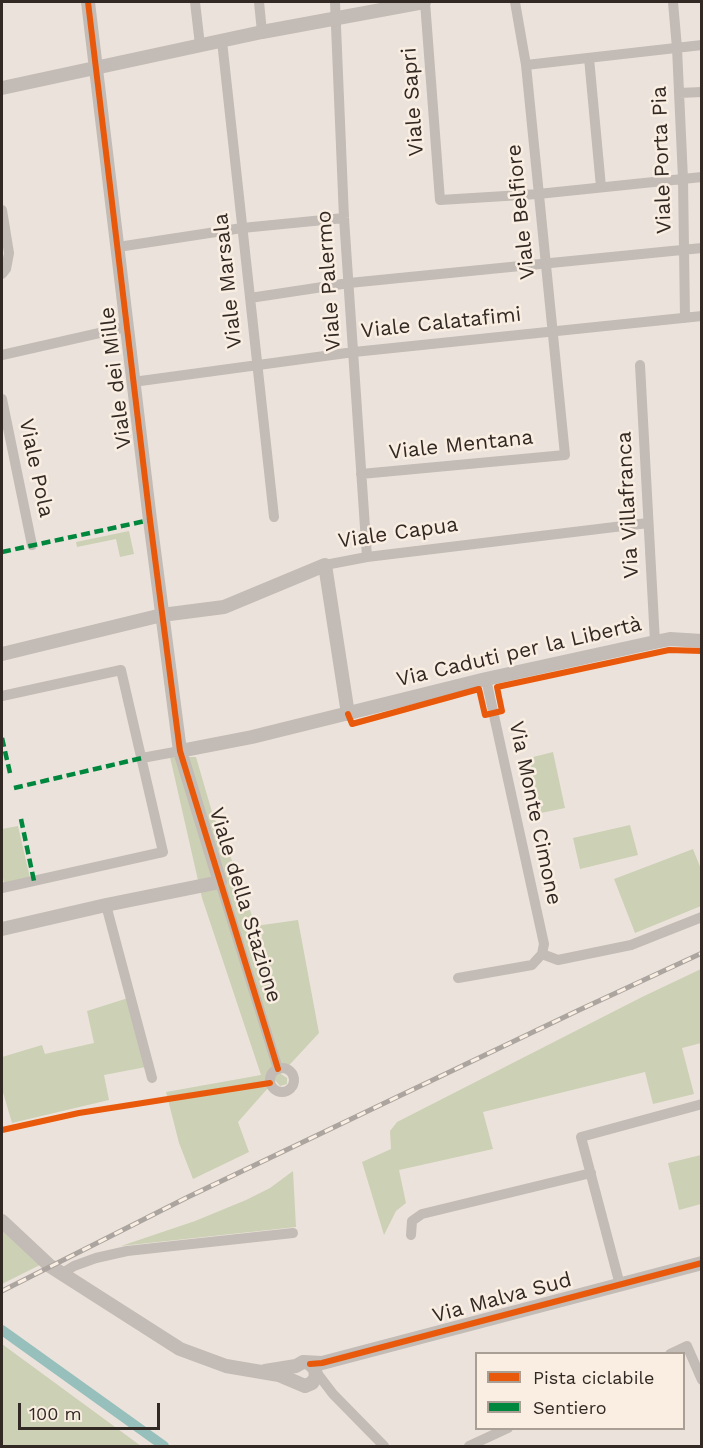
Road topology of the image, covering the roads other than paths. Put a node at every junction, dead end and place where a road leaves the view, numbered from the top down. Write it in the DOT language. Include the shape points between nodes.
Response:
graph roads {
  1 [pos="88,2"];
  2 [pos="195,2"];
  3 [pos="259,2"];
  4 [pos="335,2"];
  5 [pos="424,2"];
  6 [pos="515,2"];
  7 [pos="673,2"];
  8 [pos="336,18"];
  9 [pos="262,32"];
  10 [pos="222,41"];
  11 [pos="200,45"];
  12 [pos="702,45"];
  13 [pos="677,48"];
  14 [pos="589,58"];
  15 [pos="526,65"];
  16 [pos="96,69"];
  17 [pos="2,88"];
  18 [pos="702,92"];
  19 [pos="679,93"];
  20 [pos="702,177"];
  21 [pos="683,179"];
  22 [pos="601,187"];
  23 [pos="538,194"];
  24 [pos="2,210"];
  25 [pos="344,218"];
  26 [pos="242,228"];
  27 [pos="118,247"];
  28 [pos="702,248"];
  29 [pos="685,249"];
  30 [pos="545,264"];
  31 [pos="2,274"];
  32 [pos="349,283"];
  33 [pos="250,298"];
  34 [pos="702,316"];
  35 [pos="685,318"];
  36 [pos="126,327"];
  37 [pos="552,330"];
  38 [pos="354,352"];
  39 [pos="2,354"];
  40 [pos="640,364"];
  41 [pos="258,365"];
  42 [pos="133,382"];
  43 [pos="2,399"];
  44 [pos="565,454"];
  45 [pos="361,474"];
  46 [pos="274,517"];
  47 [pos="648,523"];
  48 [pos="32,545"];
  49 [pos="367,557"];
  50 [pos="325,565"];
  51 [pos="162,615"];
  52 [pos="702,641"];
  53 [pos="656,642"];
  54 [pos="2,654"];
  55 [pos="486,679"];
  56 [pos="2,696"];
  57 [pos="348,714"];
  58 [pos="180,751"];
  59 [pos="142,758"];
  60 [pos="220,882"];
  61 [pos="2,888"];
  62 [pos="106,905"];
  63 [pos="702,917"];
  64 [pos="2,929"];
  65 [pos="542,954"];
  66 [pos="458,978"];
  67 [pos="278,1069"];
  68 [pos="152,1078"];
  69 [pos="702,1104"];
  70 [pos="591,1173"];
  71 [pos="2,1221"];
  72 [pos="293,1233"];
  73 [pos="411,1235"];
  74 [pos="702,1263"];
  75 [pos="62,1274"];
  76 [pos="620,1285"];
  77 [pos="672,1352"];
  78 [pos="296,1366"];
  79 [pos="313,1368"];
  80 [pos="265,1371"];
  81 [pos="702,1380"];
  82 [pos="300,1383"];
  83 [pos="333,1394"];
  84 [pos="504,1430"];
  85 [pos="370,1442"];
  86 [pos="384,1446"];
  87 [pos="469,1446"];
  1 -- 16 [label="street, Viale dei Mille"];
  2 -- 11 [label="street"];
  3 -- 9 [label="street"];
  4 -- 8 [label="street, Viale Palermo"];
  5 -- 8 [label="street"];
  5 -- 23 [label="street, Viale Sapri" via="440,200"];
  6 -- 15 [label="street, Viale Belfiore"];
  7 -- 13 [label="street, Viale Porta Pia"];
  8 -- 9 [label="street"];
  8 -- 25 [label="street, Viale Palermo"];
  9 -- 10 [label="street"];
  10 -- 11 [label="street"];
  10 -- 26 [label="street, Viale Marsala"];
  11 -- 16 [label="street"];
  12 -- 13 [label="street"];
  13 -- 14 [label="street"];
  13 -- 19 [label="street, Viale Porta Pia"];
  14 -- 15 [label="street"];
  14 -- 22 [label="street"];
  15 -- 23 [label="street, Viale Belfiore"];
  16 -- 17 [label="street"];
  16 -- 27 [label="street, Viale dei Mille"];
  18 -- 19 [label="street"];
  19 -- 21 [label="street, Viale Porta Pia"];
  20 -- 21 [label="street"];
  21 -- 22 [label="street"];
  21 -- 29 [label="street, Viale Porta Pia"];
  22 -- 23 [label="street"];
  23 -- 30 [label="street, Viale Belfiore"];
  24 -- 31 [label="street" via="9,253"];
  25 -- 26 [label="street"];
  25 -- 32 [label="street, Viale Palermo"];
  26 -- 27 [label="street"];
  26 -- 33 [label="street, Viale Marsala"];
  27 -- 36 [label="street, Viale dei Mille"];
  28 -- 29 [label="street"];
  29 -- 30 [label="street"];
  29 -- 35 [label="street, Viale Porta Pia"];
  30 -- 32 [label="street"];
  30 -- 37 [label="street, Viale Belfiore"];
  32 -- 33 [label="street"];
  32 -- 38 [label="street, Viale Palermo"];
  33 -- 41 [label="street, Viale Marsala"];
  34 -- 35 [label="street, Viale Calatafimi"];
  35 -- 37 [label="street, Viale Calatafimi"];
  36 -- 39 [label="street"];
  36 -- 42 [label="street, Viale dei Mille"];
  37 -- 38 [label="street, Viale Calatafimi"];
  37 -- 44 [label="street, Viale Belfiore"];
  38 -- 41 [label="street, Viale Calatafimi"];
  38 -- 45 [label="street, Viale Palermo"];
  40 -- 47 [label="street, Via Villafranca"];
  41 -- 42 [label="street, Viale Calatafimi"];
  41 -- 46 [label="street, Viale Marsala"];
  42 -- 51 [label="street, Viale dei Mille"];
  43 -- 48 [label="street, Viale Pola"];
  44 -- 45 [label="street, Viale Mentana"];
  45 -- 49 [label="street, Viale Palermo"];
  47 -- 49 [label="street, Viale Capua"];
  47 -- 53 [label="street, Via Villafranca"];
  49 -- 50 [label="street, Viale Capua"];
  50 -- 51 [label="street, Viale Capua" via="224,607"];
  50 -- 57 [label="street"];
  51 -- 54 [label="street, Viale Capua"];
  51 -- 58 [label="street, Viale dei Mille"];
  52 -- 53 [label="street, Via Caduti per la Libertà"];
  53 -- 55 [label="street, Via Caduti per la Libertà"];
  55 -- 57 [label="street, Via Caduti per la Libertà"];
  55 -- 65 [label="street, Via Monte Cimone" via="544,944"];
  56 -- 59 [label="street" via="121,670"];
  57 -- 58 [label="street, Via Caduti per la Libertà"];
  58 -- 59 [label="street"];
  58 -- 60 [label="street, Viale della Stazione"];
  59 -- 61 [label="street" via="164,852"];
  60 -- 62 [label="street"];
  60 -- 67 [label="street, Viale della Stazione"];
  62 -- 64 [label="street"];
  62 -- 68 [label="street"];
  63 -- 65 [label="street" via="631,945 558,960"];
  65 -- 66 [label="street" via="532,965"];
  69 -- 70 [label="street" via="581,1137"];
  70 -- 73 [label="street" via="422,1214 412,1221"];
  70 -- 76 [label="street"];
  71 -- 75 [label="street"];
  72 -- 75 [label="street" via="127,1251 96,1258"];
  74 -- 76 [label="street, Via Malva Sud"];
  75 -- 80 [label="street" via="180,1349 226,1366"];
  76 -- 79 [label="street, Via Malva Sud"];
  77 -- 81 [label="street" via="687,1346"];
  78 -- 79 [label="street" via="303,1362"];
  78 -- 80 [label="street"];
  78 -- 82 [label="street" via="293,1373"];
  79 -- 82 [label="street" via="314,1381"];
  79 -- 83 [label="street"];
  80 -- 82 [label="street"];
  82 -- 83 [label="street"];
  83 -- 85 [label="street"];
  84 -- 87 [label="street"];
  85 -- 86 [label="street"];
}
